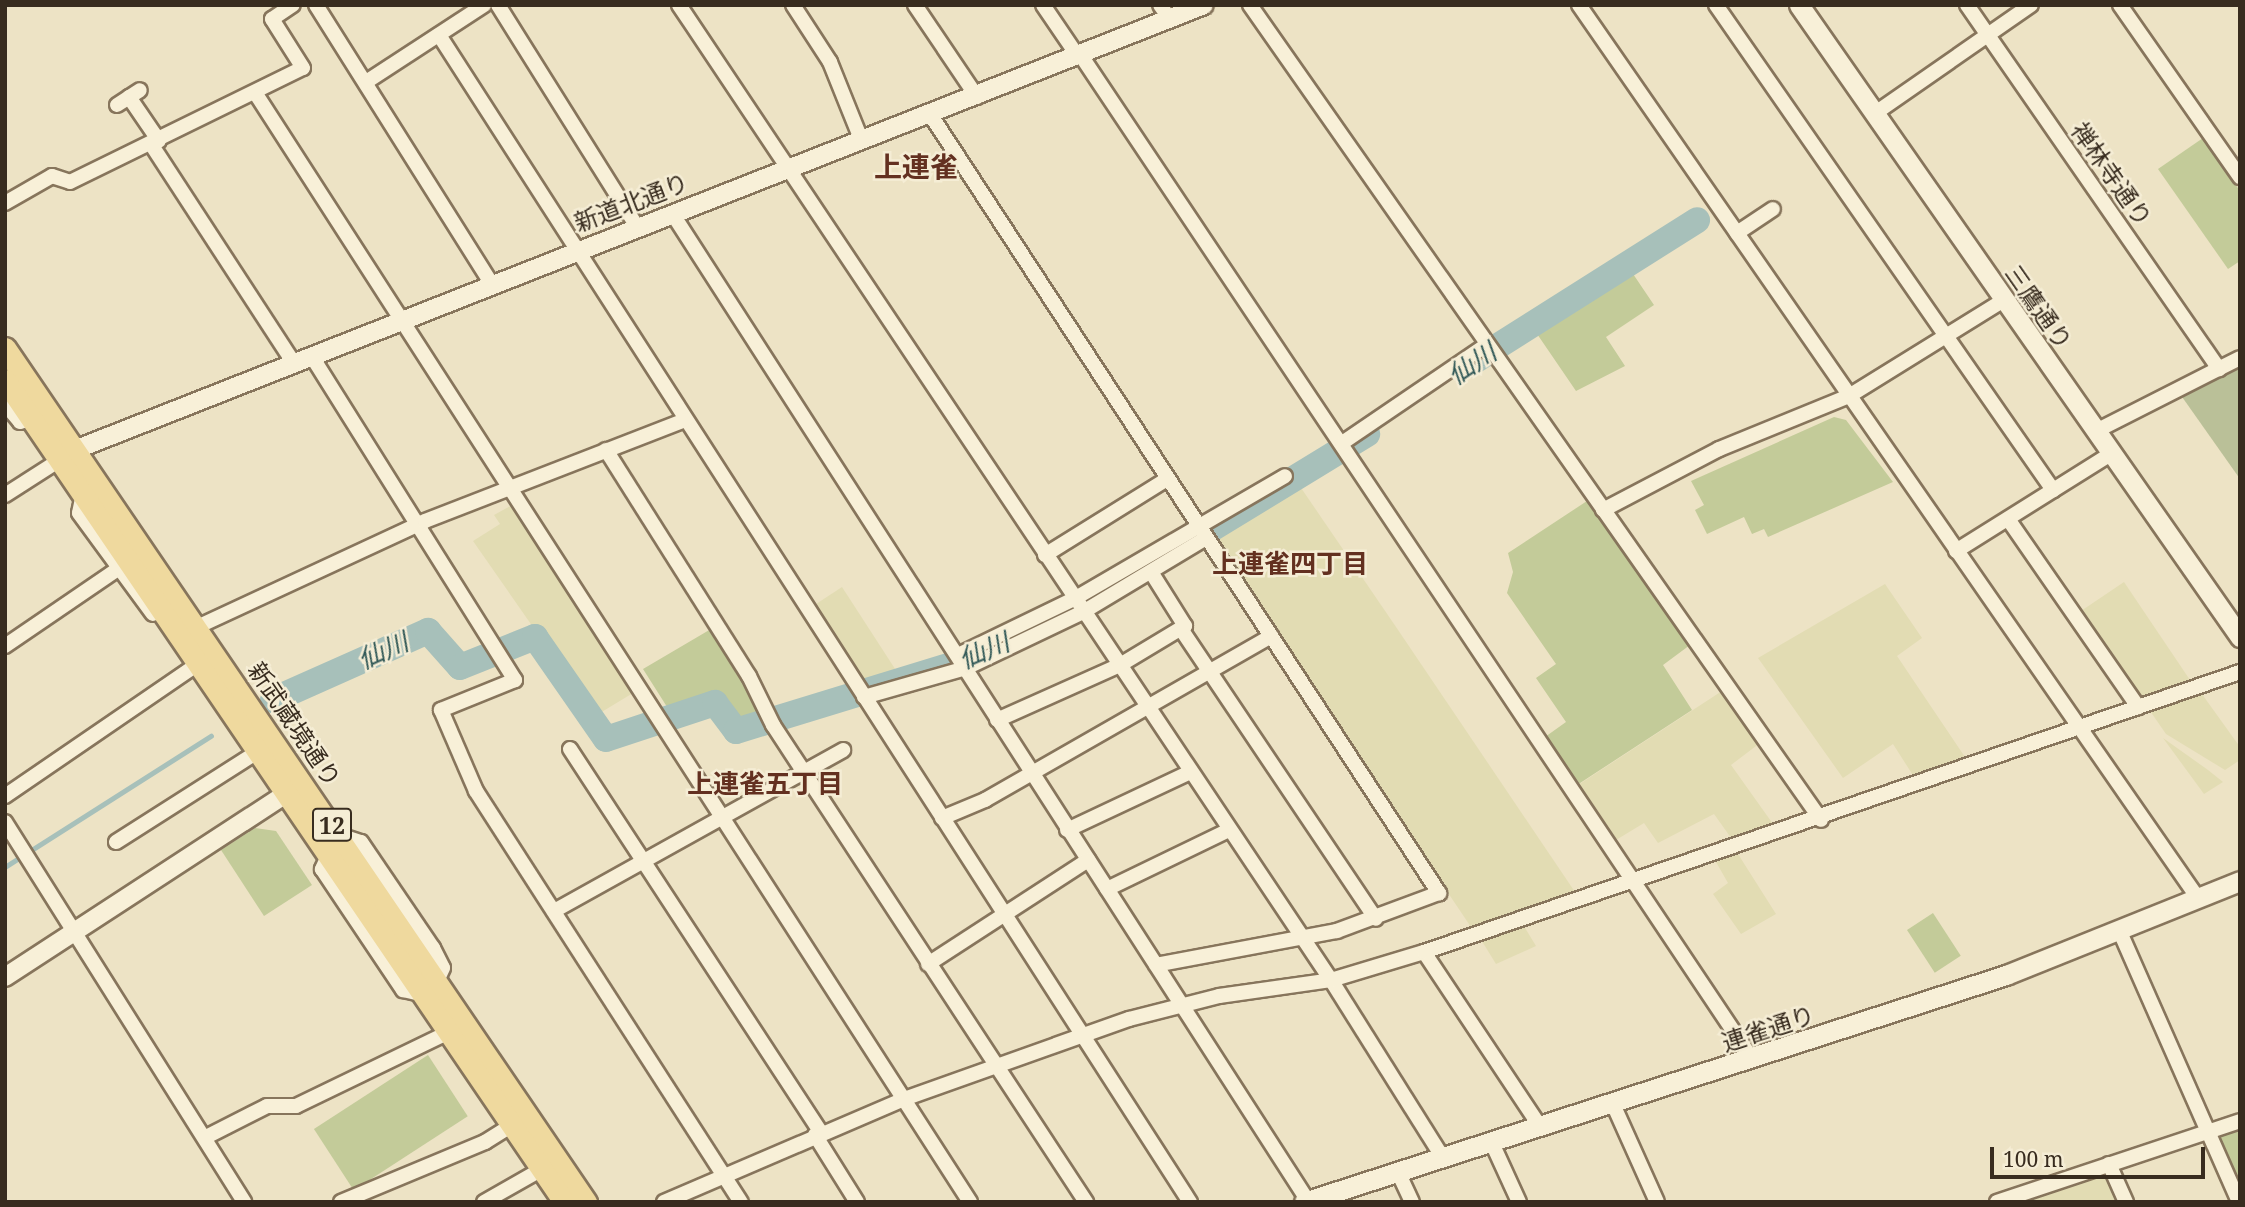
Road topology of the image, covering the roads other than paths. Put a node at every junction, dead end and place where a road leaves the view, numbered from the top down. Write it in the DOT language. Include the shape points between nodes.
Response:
graph roads {
  1 [pos="293,5"];
  2 [pos="316,5"];
  3 [pos="484,5"];
  4 [pos="498,5"];
  5 [pos="679,5"];
  6 [pos="793,5"];
  7 [pos="915,5"];
  8 [pos="1043,5"];
  9 [pos="1204,5"];
  10 [pos="1250,5"];
  11 [pos="1579,5"];
  12 [pos="1716,5"];
  13 [pos="1799,5"];
  14 [pos="1967,5"];
  15 [pos="2031,5"];
  16 [pos="2120,5"];
  17 [pos="1165,12"];
  18 [pos="439,34"];
  19 [pos="1988,35"];
  20 [pos="1079,55"];
  21 [pos="366,82"];
  22 [pos="256,94"];
  23 [pos="129,97"];
  24 [pos="977,97"];
  25 [pos="930,114"];
  26 [pos="1874,114"];
  27 [pos="861,139"];
  28 [pos="155,142"];
  29 [pos="788,168"];
  30 [pos="2240,177"];
  31 [pos="5,203"];
  32 [pos="1773,209"];
  33 [pos="672,213"];
  34 [pos="637,227"];
  35 [pos="1737,233"];
  36 [pos="576,250"];
  37 [pos="491,283"];
  38 [pos="2004,300"];
  39 [pos="401,319"];
  40 [pos="1948,334"];
  41 [pos="5,348"];
  42 [pos="1487,351"];
  43 [pos="311,355"];
  44 [pos="2240,358"];
  45 [pos="293,362"];
  46 [pos="2219,369"];
  47 [pos="5,380"];
  48 [pos="1848,394"];
  49 [pos="5,404"];
  50 [pos="32,418"];
  51 [pos="685,420"];
  52 [pos="2096,431"];
  53 [pos="1345,447"];
  54 [pos="606,450"];
  55 [pos="2112,453"];
  56 [pos="68,454"];
  57 [pos="1285,476"];
  58 [pos="1167,479"];
  59 [pos="511,486"];
  60 [pos="2053,490"];
  61 [pos="83,494"];
  62 [pos="5,495"];
  63 [pos="1603,510"];
  64 [pos="2008,519"];
  65 [pos="416,524"];
  66 [pos="1202,532"];
  67 [pos="1956,551"];
  68 [pos="1045,555"];
  69 [pos="118,569"];
  70 [pos="1151,572"];
  71 [pos="1079,605"];
  72 [pos="197,626"];
  73 [pos="1181,629"];
  74 [pos="1271,636"];
  75 [pos="2240,637"];
  76 [pos="5,646"];
  77 [pos="958,655"];
  78 [pos="196,658"];
  79 [pos="1120,665"];
  80 [pos="966,668"];
  81 [pos="2240,672"];
  82 [pos="1210,673"];
  83 [pos="860,691"];
  84 [pos="2138,707"];
  85 [pos="1147,710"];
  86 [pos="997,720"];
  87 [pos="2079,730"];
  88 [pos="570,749"];
  89 [pos="843,750"];
  90 [pos="258,751"];
  91 [pos="1030,770"];
  92 [pos="805,771"];
  93 [pos="1189,772"];
  94 [pos="295,788"];
  95 [pos="5,796"];
  96 [pos="722,816"];
  97 [pos="942,818"];
  98 [pos="1821,820"];
  99 [pos="5,822"];
  100 [pos="1068,830"];
  101 [pos="1229,830"];
  102 [pos="116,842"];
  103 [pos="643,860"];
  104 [pos="1088,860"];
  105 [pos="2240,881"];
  106 [pos="1634,882"];
  107 [pos="1107,888"];
  108 [pos="2197,897"];
  109 [pos="554,911"];
  110 [pos="1004,915"];
  111 [pos="1376,919"];
  112 [pos="74,931"];
  113 [pos="2120,932"];
  114 [pos="1301,936"];
  115 [pos="1424,953"];
  116 [pos="928,964"];
  117 [pos="1156,965"];
  118 [pos="5,977"];
  119 [pos="1331,979"];
  120 [pos="430,988"];
  121 [pos="1180,1005"];
  122 [pos="449,1032"];
  123 [pos="1083,1035"];
  124 [pos="1752,1059"];
  125 [pos="997,1065"];
  126 [pos="904,1100"];
  127 [pos="1613,1104"];
  128 [pos="2240,1121"];
  129 [pos="512,1125"];
  130 [pos="1541,1128"];
  131 [pos="2206,1131"];
  132 [pos="818,1134"];
  133 [pos="206,1137"];
  134 [pos="1492,1143"];
  135 [pos="1443,1158"];
  136 [pos="2109,1164"];
  137 [pos="542,1169"];
  138 [pos="1398,1172"];
  139 [pos="725,1173"];
  140 [pos="1306,1201"];
  141 [pos="244,1202"];
  142 [pos="341,1202"];
  143 [pos="484,1202"];
  144 [pos="564,1202"];
  145 [pos="586,1202"];
  146 [pos="664,1202"];
  147 [pos="741,1202"];
  148 [pos="856,1202"];
  149 [pos="970,1202"];
  150 [pos="1086,1202"];
  151 [pos="1190,1202"];
  152 [pos="1412,1202"];
  153 [pos="1519,1202"];
  154 [pos="1657,1202"];
  155 [pos="1997,1202"];
  156 [pos="2126,1202"];
  157 [pos="2239,1202"];
  1 -- 22 [label="street" via="272,19 303,68"];
  2 -- 21 [label="street"];
  3 -- 18 [label="street"];
  4 -- 34 [label="street"];
  5 -- 29 [label="street"];
  6 -- 27 [label="street" via="830,62"];
  7 -- 24 [label="street"];
  8 -- 20 [label="street"];
  9 -- 17 [label="street, 新道北通り"];
  10 -- 42 [label="street"];
  11 -- 35 [label="street"];
  12 -- 40 [label="street"];
  13 -- 26 [label="main road, 三鷹通り"];
  14 -- 19 [label="street, 禅林寺通り"];
  15 -- 19 [label="street"];
  16 -- 30 [label="street"];
  17 -- 20 [label="street, 新道北通り"];
  18 -- 21 [label="street"];
  18 -- 36 [label="street"];
  19 -- 26 [label="street"];
  19 -- 46 [label="street, 禅林寺通り"];
  20 -- 24 [label="street, 新道北通り"];
  20 -- 53 [label="street"];
  21 -- 37 [label="street"];
  22 -- 28 [label="street"];
  22 -- 39 [label="street"];
  23 -- 28 [label="street"];
  24 -- 25 [label="street, 新道北通り"];
  25 -- 27 [label="street, 新道北通り"];
  25 -- 58 [label="street"];
  26 -- 38 [label="main road, 三鷹通り"];
  27 -- 29 [label="street, 新道北通り"];
  28 -- 31 [label="street" via="69,182 52,176"];
  28 -- 45 [label="street"];
  29 -- 33 [label="street, 新道北通り"];
  29 -- 68 [label="street"];
  32 -- 35 [label="street"];
  33 -- 34 [label="street, 新道北通り"];
  33 -- 77 [label="street"];
  34 -- 36 [label="street, 新道北通り"];
  35 -- 48 [label="street"];
  36 -- 37 [label="street, 新道北通り"];
  36 -- 51 [label="street"];
  37 -- 39 [label="street, 新道北通り"];
  38 -- 40 [label="street"];
  38 -- 52 [label="main road, 三鷹通り"];
  39 -- 43 [label="street, 新道北通り"];
  39 -- 59 [label="street"];
  40 -- 48 [label="street"];
  40 -- 60 [label="street"];
  41 -- 56 [label="main road, 新武蔵境通り / 12"];
  42 -- 53 [label="street"];
  42 -- 63 [label="street"];
  43 -- 45 [label="street, 新道北通り"];
  43 -- 65 [label="street"];
  44 -- 46 [label="street"];
  45 -- 56 [label="street, 新道北通り"];
  46 -- 52 [label="street"];
  47 -- 50 [label="main road, 新武蔵境通り / 12"];
  48 -- 63 [label="street"];
  48 -- 67 [label="street"];
  49 -- 50 [label="street" via="20,422"];
  50 -- 56 [label="main road, 新武蔵境通り / 12"];
  51 -- 54 [label="street"];
  51 -- 83 [label="street"];
  52 -- 55 [label="main road, 三鷹通り"];
  53 -- 106 [label="street"];
  54 -- 59 [label="street"];
  54 -- 92 [label="street"];
  55 -- 60 [label="street"];
  55 -- 75 [label="main road, 三鷹通り"];
  56 -- 61 [label="main road, 新武蔵境通り / 12"];
  56 -- 62 [label="street"];
  56 -- 72 [label="main road, 新武蔵境通り / 12"];
  57 -- 66 [label="street"];
  58 -- 66 [label="street"];
  58 -- 68 [label="street"];
  59 -- 65 [label="street"];
  59 -- 96 [label="street"];
  60 -- 64 [label="street"];
  61 -- 69 [label="street" via="79,513"];
  61 -- 78 [label="main road, 新武蔵境通り / 12"];
  63 -- 98 [label="street"];
  64 -- 67 [label="street"];
  64 -- 84 [label="street"];
  65 -- 72 [label="street"];
  65 -- 109 [label="street" via="516,680 441,710 476,791"];
  66 -- 70 [label="street"];
  66 -- 71 [label="street"];
  66 -- 74 [label="street"];
  67 -- 87 [label="street"];
  68 -- 71 [label="street"];
  69 -- 76 [label="street"];
  69 -- 78 [label="street" via="183,651"];
  70 -- 71 [label="street"];
  70 -- 73 [label="street" via="1185,626"];
  71 -- 77 [label="street"];
  71 -- 79 [label="street"];
  71 -- 80 [label="street"];
  72 -- 94 [label="main road, 新武蔵境通り / 12"];
  73 -- 79 [label="street"];
  73 -- 82 [label="street"];
  74 -- 82 [label="street"];
  74 -- 111 [label="street" via="1439,893"];
  77 -- 80 [label="street"];
  78 -- 90 [label="main road, 新武蔵境通り / 12"];
  78 -- 95 [label="street"];
  79 -- 85 [label="street"];
  79 -- 86 [label="street"];
  80 -- 83 [label="street"];
  80 -- 86 [label="street"];
  81 -- 84 [label="street"];
  82 -- 85 [label="street"];
  82 -- 111 [label="street"];
  83 -- 97 [label="street"];
  84 -- 87 [label="street"];
  85 -- 91 [label="street"];
  85 -- 93 [label="street"];
  86 -- 91 [label="street"];
  87 -- 98 [label="street"];
  87 -- 108 [label="street"];
  88 -- 103 [label="street"];
  89 -- 92 [label="street"];
  90 -- 94 [label="main road, 新武蔵境通り / 12"];
  90 -- 102 [label="street"];
  91 -- 97 [label="street" via="985,800"];
  91 -- 100 [label="street"];
  92 -- 96 [label="street"];
  92 -- 116 [label="street"];
  93 -- 100 [label="street"];
  93 -- 101 [label="street"];
  94 -- 112 [label="street"];
  94 -- 120 [label="main road, 新武蔵境通り / 12" via="329,855"];
  94 -- 120 [label="main road, 新武蔵境通り / 12" via="339,835"];
  96 -- 103 [label="street"];
  96 -- 126 [label="street"];
  97 -- 110 [label="street"];
  98 -- 106 [label="street"];
  99 -- 112 [label="street" via="24,861"];
  100 -- 104 [label="street"];
  101 -- 107 [label="street"];
  101 -- 114 [label="street"];
  103 -- 109 [label="street"];
  103 -- 132 [label="street"];
  104 -- 107 [label="street"];
  104 -- 110 [label="street"];
  105 -- 108 [label="main road, 連雀通り"];
  106 -- 115 [label="street"];
  106 -- 124 [label="street"];
  107 -- 117 [label="street"];
  108 -- 113 [label="main road, 連雀通り"];
  109 -- 139 [label="street"];
  110 -- 116 [label="street"];
  110 -- 123 [label="street"];
  111 -- 114 [label="street"];
  112 -- 118 [label="street"];
  112 -- 133 [label="street"];
  113 -- 124 [label="main road, 連雀通り"];
  113 -- 131 [label="street"];
  114 -- 117 [label="street"];
  114 -- 119 [label="street"];
  115 -- 119 [label="street"];
  115 -- 130 [label="street"];
  116 -- 125 [label="street"];
  117 -- 121 [label="street"];
  119 -- 121 [label="street"];
  119 -- 135 [label="street"];
  120 -- 122 [label="main road, 新武蔵境通り / 12"];
  120 -- 145 [label="main road, 新武蔵境通り / 12"];
  121 -- 123 [label="street"];
  121 -- 140 [label="street"];
  122 -- 129 [label="main road, 新武蔵境通り / 12"];
  122 -- 133 [label="street" via="296,1106 267,1106"];
  123 -- 125 [label="street"];
  123 -- 151 [label="street"];
  124 -- 127 [label="main road, 連雀通り"];
  125 -- 126 [label="street"];
  125 -- 150 [label="street"];
  126 -- 132 [label="street"];
  126 -- 149 [label="street"];
  127 -- 130 [label="main road, 連雀通り"];
  127 -- 154 [label="street"];
  128 -- 131 [label="street"];
  129 -- 137 [label="main road, 新武蔵境通り / 12"];
  129 -- 142 [label="street" via="485,1142"];
  130 -- 134 [label="main road, 連雀通り"];
  131 -- 136 [label="street"];
  131 -- 157 [label="street"];
  132 -- 139 [label="street"];
  132 -- 148 [label="street"];
  133 -- 141 [label="street"];
  134 -- 135 [label="main road, 連雀通り"];
  134 -- 153 [label="street"];
  135 -- 138 [label="main road, 連雀通り"];
  136 -- 155 [label="street"];
  136 -- 156 [label="street"];
  137 -- 143 [label="street"];
  137 -- 144 [label="main road, 新武蔵境通り / 12"];
  138 -- 140 [label="main road, 連雀通り"];
  138 -- 152 [label="street"];
  139 -- 146 [label="street"];
  139 -- 147 [label="street"];
}
